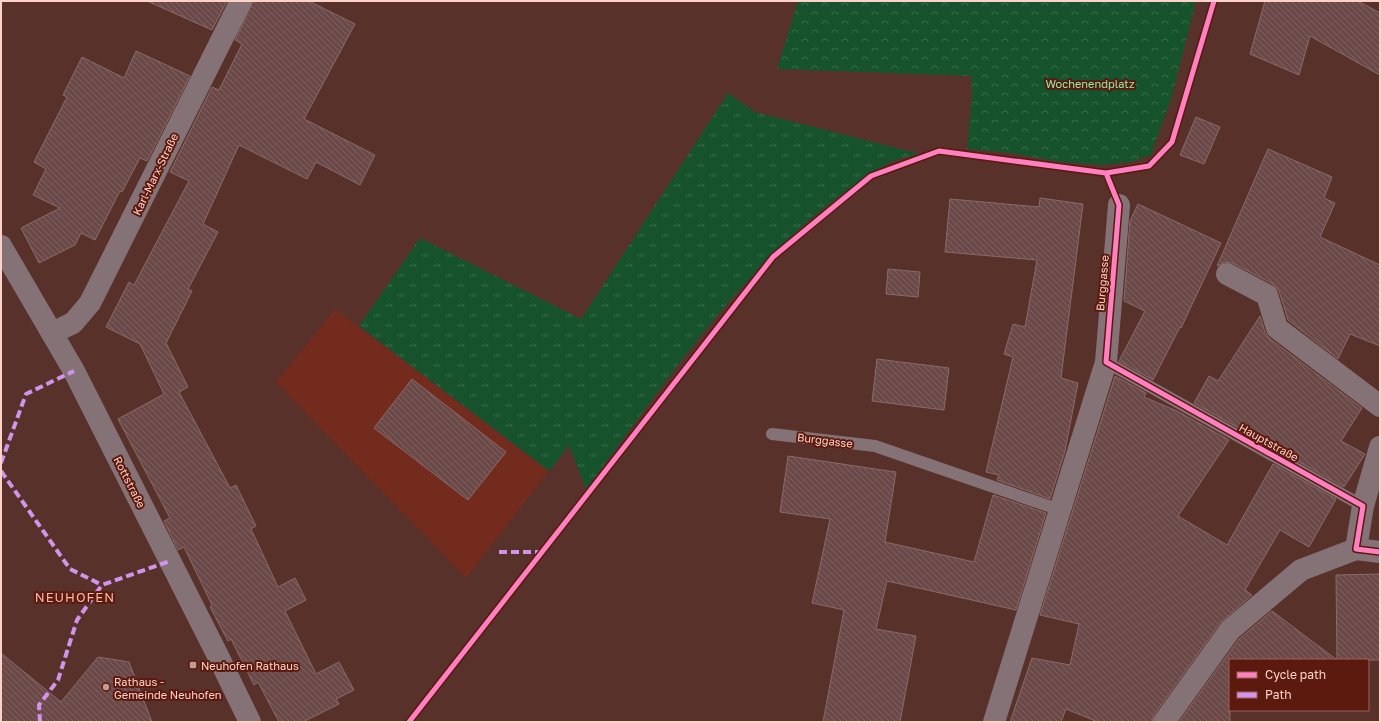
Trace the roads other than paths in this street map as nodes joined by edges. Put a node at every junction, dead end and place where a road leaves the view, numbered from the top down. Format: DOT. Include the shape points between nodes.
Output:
graph roads {
  1 [pos="241,1"];
  2 [pos="1119,205"];
  3 [pos="1,246"];
  4 [pos="1227,274"];
  5 [pos="52,333"];
  6 [pos="1106,362"];
  7 [pos="1380,406"];
  8 [pos="772,434"];
  9 [pos="1380,447"];
  10 [pos="1363,506"];
  11 [pos="1060,510"];
  12 [pos="1356,549"];
  13 [pos="1380,552"];
  14 [pos="250,722"];
  15 [pos="994,722"];
  16 [pos="1164,722"];
  1 -- 5 [label="street, Karl-Marx-Straße" via="90,303 73,323"];
  2 -- 6 [label="street, Burggasse"];
  3 -- 5 [label="street, Rottstraße"];
  4 -- 7 [label="street" via="1267,295 1277,328"];
  5 -- 14 [label="street, Rottstraße" via="74,371"];
  6 -- 10 [label="lane, Hauptstraße"];
  6 -- 11 [label="street, Burggasse"];
  8 -- 11 [label="lane, Burggasse" via="874,446"];
  9 -- 10 [label="street"];
  10 -- 12 [label="street"];
  11 -- 15 [label="street, Burggasse"];
  12 -- 13 [label="street"];
  12 -- 16 [label="street" via="1301,570 1230,630"];
}
